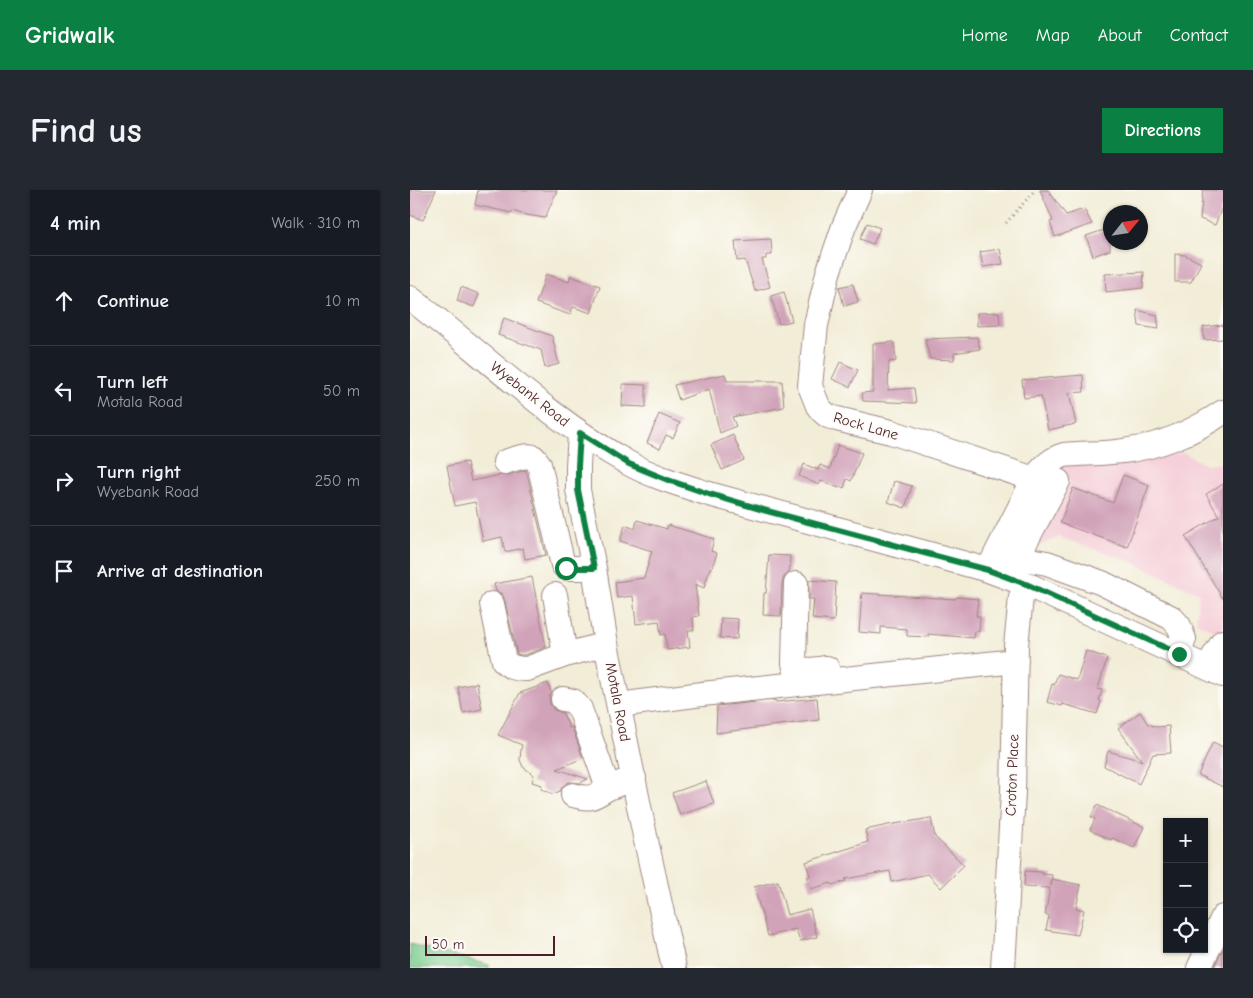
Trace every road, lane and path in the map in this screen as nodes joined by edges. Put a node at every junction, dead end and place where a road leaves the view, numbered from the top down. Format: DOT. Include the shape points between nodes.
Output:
graph roads {
  1 [pos="860,190"];
  2 [pos="1034,190"];
  3 [pos="1006,223"];
  4 [pos="410,298"];
  5 [pos="1223,412"];
  6 [pos="580,433"];
  7 [pos="505,462"];
  8 [pos="1034,479"];
  9 [pos="1058,481"];
  10 [pos="594,568"];
  11 [pos="1010,572"];
  12 [pos="796,584"];
  13 [pos="555,595"];
  14 [pos="492,604"];
  15 [pos="1223,642"];
  16 [pos="606,644"];
  17 [pos="1016,653"];
  18 [pos="1179,654"];
  19 [pos="565,655"];
  20 [pos="1215,671"];
  21 [pos="563,699"];
  22 [pos="619,706"];
  23 [pos="634,778"];
  24 [pos="608,788"];
  25 [pos="573,795"];
  26 [pos="1223,917"];
  27 [pos="674,968"];
  28 [pos="1002,968"];
  29 [pos="1199,968"];
  1 -- 8 [label="street, Rock Lane" via="828,273 816,325 810,386 818,406 828,416 891,432"];
  2 -- 3 [label="path"];
  4 -- 6 [label="street, Wyebank Road"];
  5 -- 8 [label="street" via="1179,435 1138,449 1057,457"];
  6 -- 10 [label="street, Motala Road" via="578,490"];
  6 -- 11 [label="street, Wyebank Road" via="629,464 701,492"];
  7 -- 10 [label="street" via="529,456 536,460 564,565 566,568"];
  8 -- 11 [label="street"];
  9 -- 11 [label="street"];
  10 -- 16 [label="street, Motala Road"];
  11 -- 17 [label="street, Croton Place" via="1021,597"];
  11 -- 18 [label="street, Wyebank Road"];
  11 -- 18 [label="street" via="1047,563 1102,583 1172,618 1184,639"];
  12 -- 17 [label="street" via="794,663 799,670"];
  13 -- 19 [label="street"];
  14 -- 19 [label="street" via="504,661 508,665 527,669"];
  15 -- 20 [label="street"];
  16 -- 19 [label="street"];
  16 -- 22 [label="street, Motala Road"];
  17 -- 22 [label="street"];
  17 -- 28 [label="street, Croton Place" via="1013,792"];
  18 -- 20 [label="street, Wyebank Road"];
  21 -- 24 [label="street" via="573,700 580,709"];
  22 -- 23 [label="street, Motala Road"];
  23 -- 24 [label="street"];
  23 -- 27 [label="street, Motala Road"];
  24 -- 25 [label="street" via="591,798"];
  26 -- 29 [label="street"];
}
